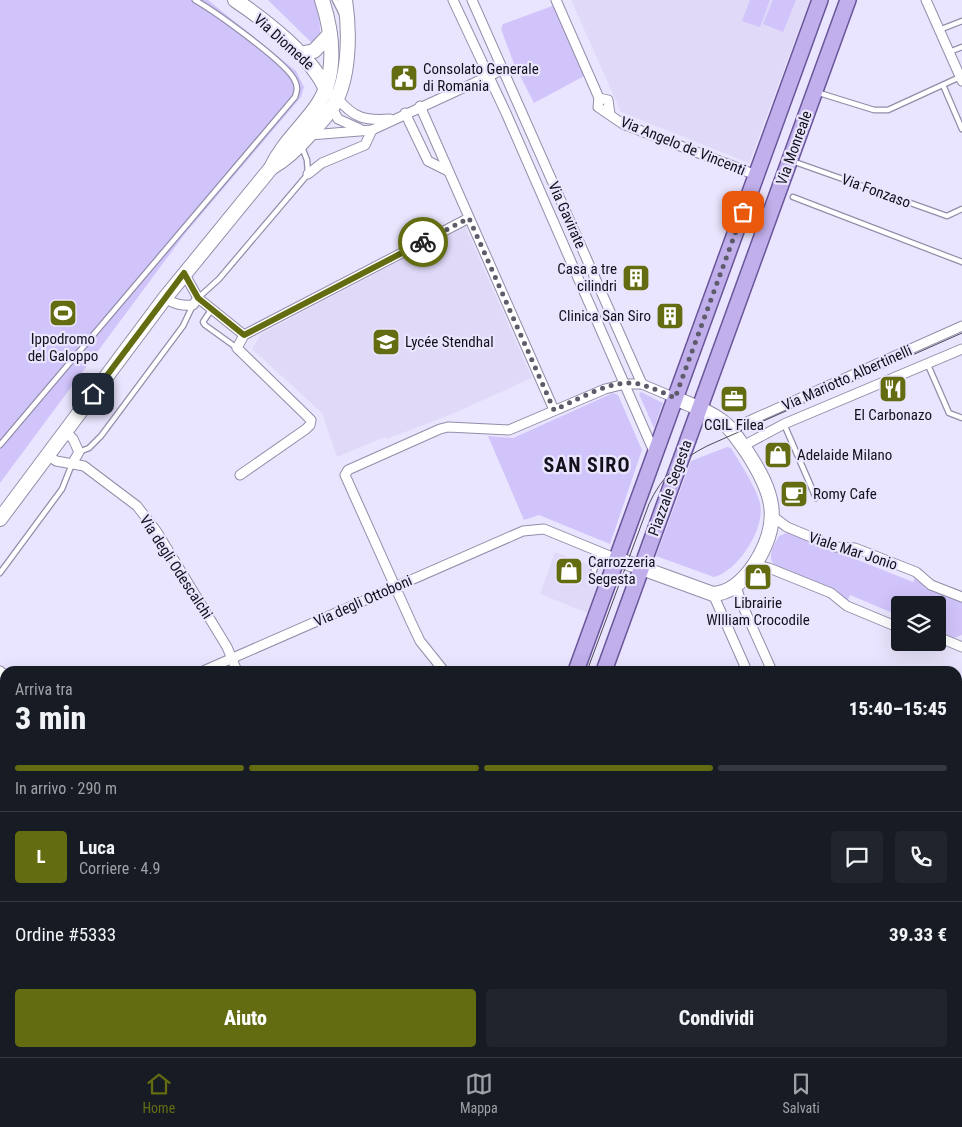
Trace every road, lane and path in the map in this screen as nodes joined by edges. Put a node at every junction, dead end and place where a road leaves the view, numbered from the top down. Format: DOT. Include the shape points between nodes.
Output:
graph roads {
  1 [pos="195,0"];
  2 [pos="235,0"];
  3 [pos="322,0"];
  4 [pos="335,0"];
  5 [pos="345,0"];
  6 [pos="453,0"];
  7 [pos="472,0"];
  8 [pos="556,0"];
  9 [pos="820,0"];
  10 [pos="926,0"];
  11 [pos="843,3"];
  12 [pos="962,21"];
  13 [pos="348,26"];
  14 [pos="939,30"];
  15 [pos="330,34"];
  16 [pos="492,46"];
  17 [pos="962,46"];
  18 [pos="949,52"];
  19 [pos="300,54"];
  20 [pos="478,55"];
  21 [pos="502,70"];
  22 [pos="488,76"];
  23 [pos="961,79"];
  24 [pos="943,85"];
  25 [pos="326,89"];
  26 [pos="815,91"];
  27 [pos="334,103"];
  28 [pos="518,105"];
  29 [pos="420,106"];
  30 [pos="504,110"];
  31 [pos="405,113"];
  32 [pos="390,119"];
  33 [pos="962,128"];
  34 [pos="367,130"];
  35 [pos="306,140"];
  36 [pos="790,160"];
  37 [pos="271,168"];
  38 [pos="448,171"];
  39 [pos="308,174"];
  40 [pos="756,175"];
  41 [pos="793,197"];
  42 [pos="962,209"];
  43 [pos="469,218"];
  44 [pos="962,262"];
  45 [pos="184,273"];
  46 [pos="165,298"];
  47 [pos="196,302"];
  48 [pos="211,310"];
  49 [pos="962,326"];
  50 [pos="244,335"];
  51 [pos="237,348"];
  52 [pos="962,350"];
  53 [pos="928,365"];
  54 [pos="683,377"];
  55 [pos="624,384"];
  56 [pos="642,384"];
  57 [pos="708,385"];
  58 [pos="675,398"];
  59 [pos="699,409"];
  60 [pos="554,410"];
  61 [pos="962,418"];
  62 [pos="784,424"];
  63 [pos="730,429"];
  64 [pos="65,431"];
  65 [pos="0,445"];
  66 [pos="743,446"];
  67 [pos="79,452"];
  68 [pos="48,454"];
  69 [pos="655,454"];
  70 [pos="72,464"];
  71 [pos="240,475"];
  72 [pos="816,498"];
  73 [pos="772,516"];
  74 [pos="0,519"];
  75 [pos="600,552"];
  76 [pos="617,559"];
  77 [pos="641,568"];
  78 [pos="752,569"];
  79 [pos="0,573"];
  80 [pos="593,573"];
  81 [pos="396,586"];
  82 [pos="736,586"];
  83 [pos="713,594"];
  84 [pos="962,598"];
  85 [pos="891,624"];
  86 [pos="946,640"];
  87 [pos="962,647"];
  88 [pos="232,658"];
  89 [pos="214,666"];
  90 [pos="235,666"];
  91 [pos="440,666"];
  92 [pos="578,666"];
  93 [pos="606,666"];
  94 [pos="746,666"];
  95 [pos="770,666"];
  1 -- 65 [label="lane" via="226,19 282,66 295,80 295,97"];
  2 -- 19 [label="street, Via Diomede"];
  3 -- 15 [label="street"];
  4 -- 13 [label="lane"];
  5 -- 13 [label="street"];
  6 -- 20 [label="street, Via Gavirate"];
  7 -- 16 [label="street, Via Gavirate"];
  8 -- 40 [label="street, Via Angelo de Vincenti" via="599,98 608,100 610,114 623,124"];
  9 -- 40 [label="main road, Via Monreale"];
  10 -- 14 [label="street"];
  11 -- 26 [label="main road, Via Monreale"];
  12 -- 14 [label="lane"];
  13 -- 27 [label="street" via="344,74"];
  14 -- 18 [label="street"];
  15 -- 19 [label="street" via="314,51"];
  15 -- 25 [label="street" via="331,65"];
  16 -- 20 [label="street"];
  16 -- 21 [label="street, Via Gavirate"];
  17 -- 18 [label="lane"];
  18 -- 23 [label="street"];
  19 -- 25 [label="street, Via Diomede"];
  20 -- 22 [label="street, Via Gavirate"];
  21 -- 22 [label="street"];
  21 -- 28 [label="street, Via Gavirate"];
  22 -- 29 [label="street"];
  22 -- 30 [label="street, Via Gavirate"];
  23 -- 24 [label="lane"];
  24 -- 26 [label="lane" via="888,110 874,110"];
  24 -- 33 [label="lane"];
  25 -- 27 [label="street, Via Diomede"];
  25 -- 37 [label="street" via="316,107 278,153"];
  26 -- 36 [label="main road, Via Monreale"];
  27 -- 32 [label="street" via="367,120"];
  27 -- 34 [label="street" via="338,118"];
  27 -- 35 [label="street"];
  28 -- 30 [label="street" via="513,104"];
  28 -- 56 [label="street, Via Gavirate"];
  29 -- 31 [label="street"];
  29 -- 38 [label="street"];
  30 -- 55 [label="street, Via Gavirate"];
  31 -- 32 [label="street"];
  31 -- 38 [label="street" via="428,162"];
  32 -- 34 [label="street"];
  34 -- 35 [label="street"];
  34 -- 39 [label="street" via="365,145 322,163"];
  35 -- 37 [label="street"];
  35 -- 39 [label="lane"];
  36 -- 42 [label="lane, Via Fonzaso" via="947,216"];
  36 -- 57 [label="main road, Via Monreale"];
  37 -- 45 [label="street"];
  38 -- 43 [label="street"];
  39 -- 47 [label="lane"];
  40 -- 54 [label="main road, Via Monreale"];
  41 -- 44 [label="lane"];
  43 -- 50 [label="street"];
  43 -- 60 [label="street"];
  45 -- 46 [label="street"];
  45 -- 47 [label="street"];
  46 -- 47 [label="street" via="176,304"];
  46 -- 64 [label="street"];
  47 -- 48 [label="street"];
  47 -- 67 [label="lane" via="183,326 101,436 89,448"];
  48 -- 50 [label="street"];
  48 -- 51 [label="lane" via="203,322 205,325"];
  49 -- 63 [label="street, Via Mariotto Albertinelli"];
  50 -- 51 [label="street"];
  51 -- 71 [label="street" via="311,420 306,429"];
  52 -- 53 [label="street, Via Mariotto Albertinelli"];
  53 -- 61 [label="lane" via="949,413"];
  53 -- 62 [label="street, Via Mariotto Albertinelli" via="892,377"];
  54 -- 57 [label="main road"];
  54 -- 58 [label="main road, Via Monreale"];
  55 -- 56 [label="street"];
  55 -- 60 [label="street"];
  55 -- 69 [label="street, Piazzale Segesta"];
  56 -- 58 [label="street"];
  57 -- 59 [label="main road, Via Monreale"];
  58 -- 59 [label="street"];
  58 -- 69 [label="main road, Piazzale Segesta"];
  59 -- 63 [label="street" via="721,420"];
  59 -- 77 [label="main road, Piazzale Segesta"];
  60 -- 81 [label="street" via="509,430 440,429 354,467 345,475"];
  62 -- 66 [label="street, Via Mariotto Albertinelli"];
  62 -- 72 [label="lane"];
  63 -- 66 [label="street"];
  64 -- 67 [label="street"];
  64 -- 68 [label="street"];
  66 -- 73 [label="street" via="762,475"];
  67 -- 70 [label="street"];
  68 -- 70 [label="street, Via degli Odescalchi"];
  68 -- 74 [label="street"];
  69 -- 76 [label="main road, Piazzale Segesta"];
  70 -- 79 [label="lane" via="62,489"];
  70 -- 88 [label="street, Via degli Odescalchi" via="90,470 132,502 148,519"];
  73 -- 78 [label="street" via="766,543"];
  73 -- 84 [label="street, Viale Mar Jonio" via="787,527 835,547 855,548 916,572 931,585"];
  75 -- 76 [label="street"];
  75 -- 80 [label="lane"];
  75 -- 81 [label="street, Via degli Ottoboni" via="544,529 523,531"];
  76 -- 77 [label="street"];
  76 -- 92 [label="main road, Piazzale Segesta" via="599,597"];
  77 -- 83 [label="street"];
  77 -- 93 [label="main road, Piazzale Segesta"];
  78 -- 82 [label="street"];
  78 -- 85 [label="street" via="769,568 831,593 847,606"];
  81 -- 88 [label="street, Via degli Ottoboni"];
  81 -- 91 [label="street" via="420,641"];
  82 -- 83 [label="street" via="722,594"];
  82 -- 95 [label="street"];
  83 -- 94 [label="street"];
  86 -- 87 [label="street"];
  88 -- 89 [label="street, Via degli Ottoboni"];
  88 -- 90 [label="street, Via degli Odescalchi"];
}
